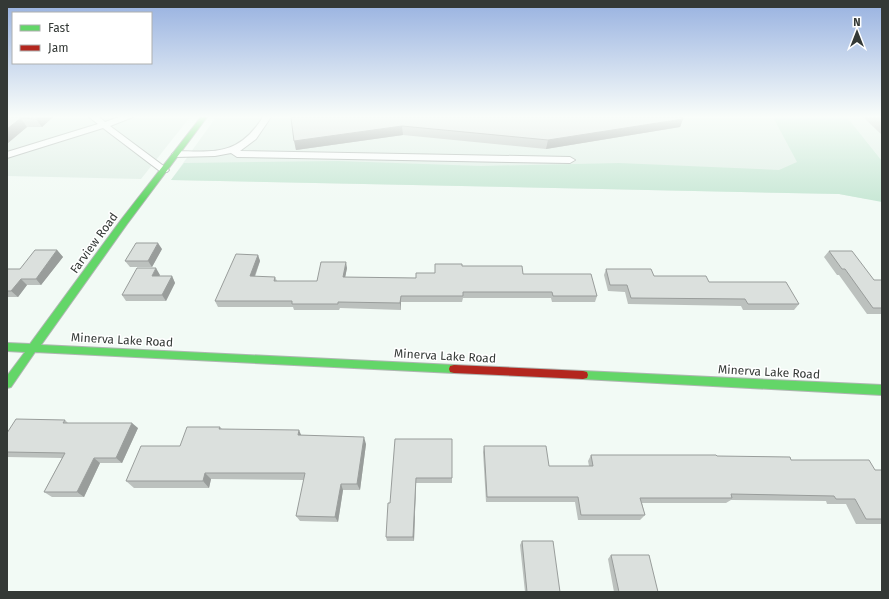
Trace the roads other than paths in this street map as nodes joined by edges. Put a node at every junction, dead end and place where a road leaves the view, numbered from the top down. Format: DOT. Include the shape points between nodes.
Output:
graph roads {
  1 [pos="42,145"];
  2 [pos="130,145"];
  3 [pos="183,145"];
  4 [pos="241,145"];
  5 [pos="233,149"];
  6 [pos="176,154"];
  7 [pos="7,155"];
  8 [pos="570,160"];
  9 [pos="164,170"];
  10 [pos="7,347"];
  11 [pos="34,348"];
  12 [pos="7,384"];
  13 [pos="882,390"];
  1 -- 7 [label="lane"];
  2 -- 9 [label="lane"];
  3 -- 6 [label="street, Farview Road"];
  4 -- 5 [label="lane"];
  5 -- 6 [label="lane" via="212,153"];
  5 -- 8 [label="lane" via="237,154"];
  6 -- 9 [label="street, Farview Road"];
  9 -- 11 [label="street, Farview Road"];
  10 -- 11 [label="street, Minerva Lake Road"];
  11 -- 12 [label="street, Farview Road"];
  11 -- 13 [label="street, Minerva Lake Road"];
}
